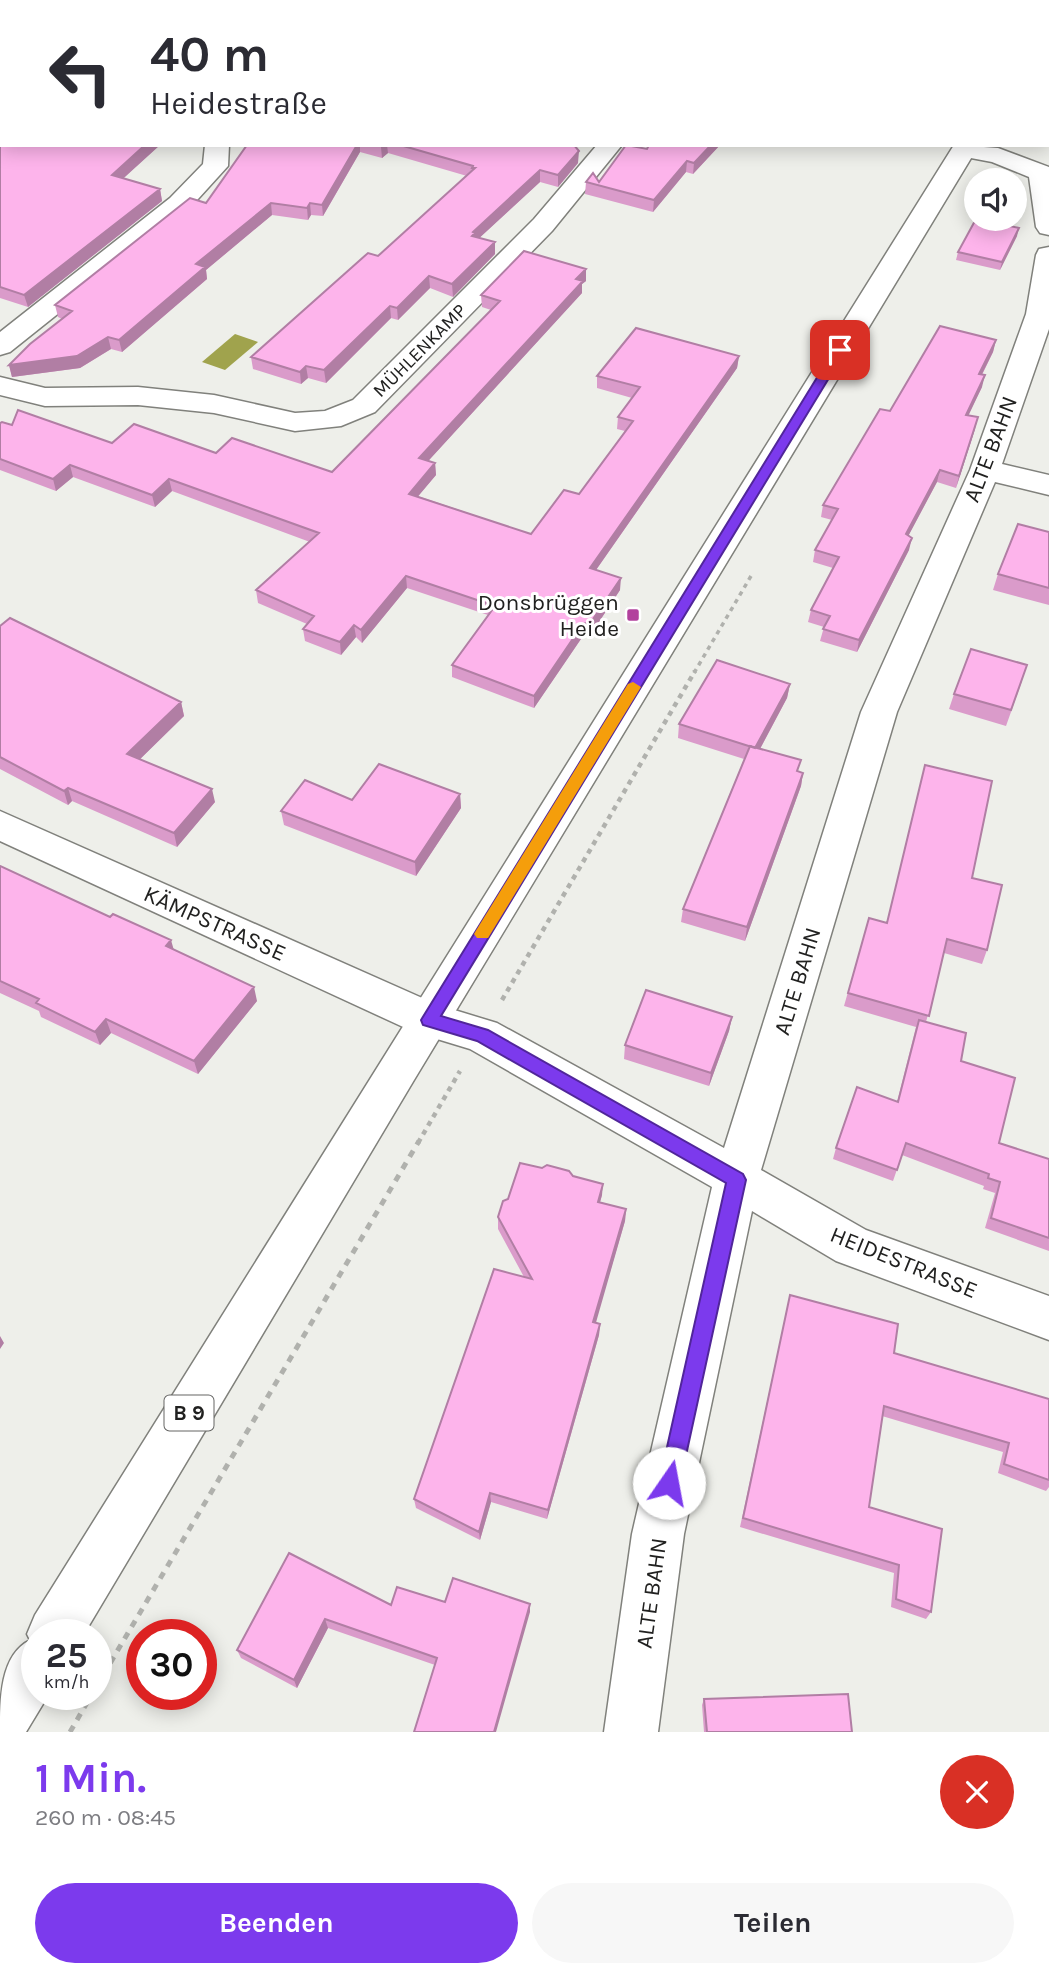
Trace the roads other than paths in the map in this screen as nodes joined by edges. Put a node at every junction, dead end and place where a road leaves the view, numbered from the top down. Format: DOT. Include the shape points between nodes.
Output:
graph roads {
  1 [pos="217,147"];
  2 [pos="608,147"];
  3 [pos="966,148"];
  4 [pos="1049,227"];
  5 [pos="1049,256"];
  6 [pos="0,346"];
  7 [pos="0,386"];
  8 [pos="985,470"];
  9 [pos="1049,485"];
  10 [pos="0,825"];
  11 [pos="429,1020"];
  12 [pos="736,1180"];
  13 [pos="1049,1318"];
  14 [pos="63,1619"];
  15 [pos="21,1690"];
  16 [pos="0,1724"];
  17 [pos="631,1732"];
  1 -- 6 [label="street" via="215,166 179,204"];
  2 -- 7 [label="street, MÜHLENKAMP" via="543,225 364,406 330,420 295,422 214,404 138,396 45,397"];
  3 -- 4 [label="street" via="1041,173"];
  3 -- 11 [label="street, B 9"];
  5 -- 8 [label="street, ALTE BAHN" via="1040,314"];
  8 -- 9 [label="street"];
  8 -- 12 [label="street, ALTE BAHN" via="879,712"];
  10 -- 11 [label="street, KÄMPSTRASSE"];
  11 -- 12 [label="street, HEIDESTRASSE" via="481,1035"];
  11 -- 14 [label="street, B 9"];
  12 -- 13 [label="street, HEIDESTRASSE" via="852,1246"];
  12 -- 17 [label="street, ALTE BAHN" via="659,1534"];
  15 -- 16 [label="street"];
}
